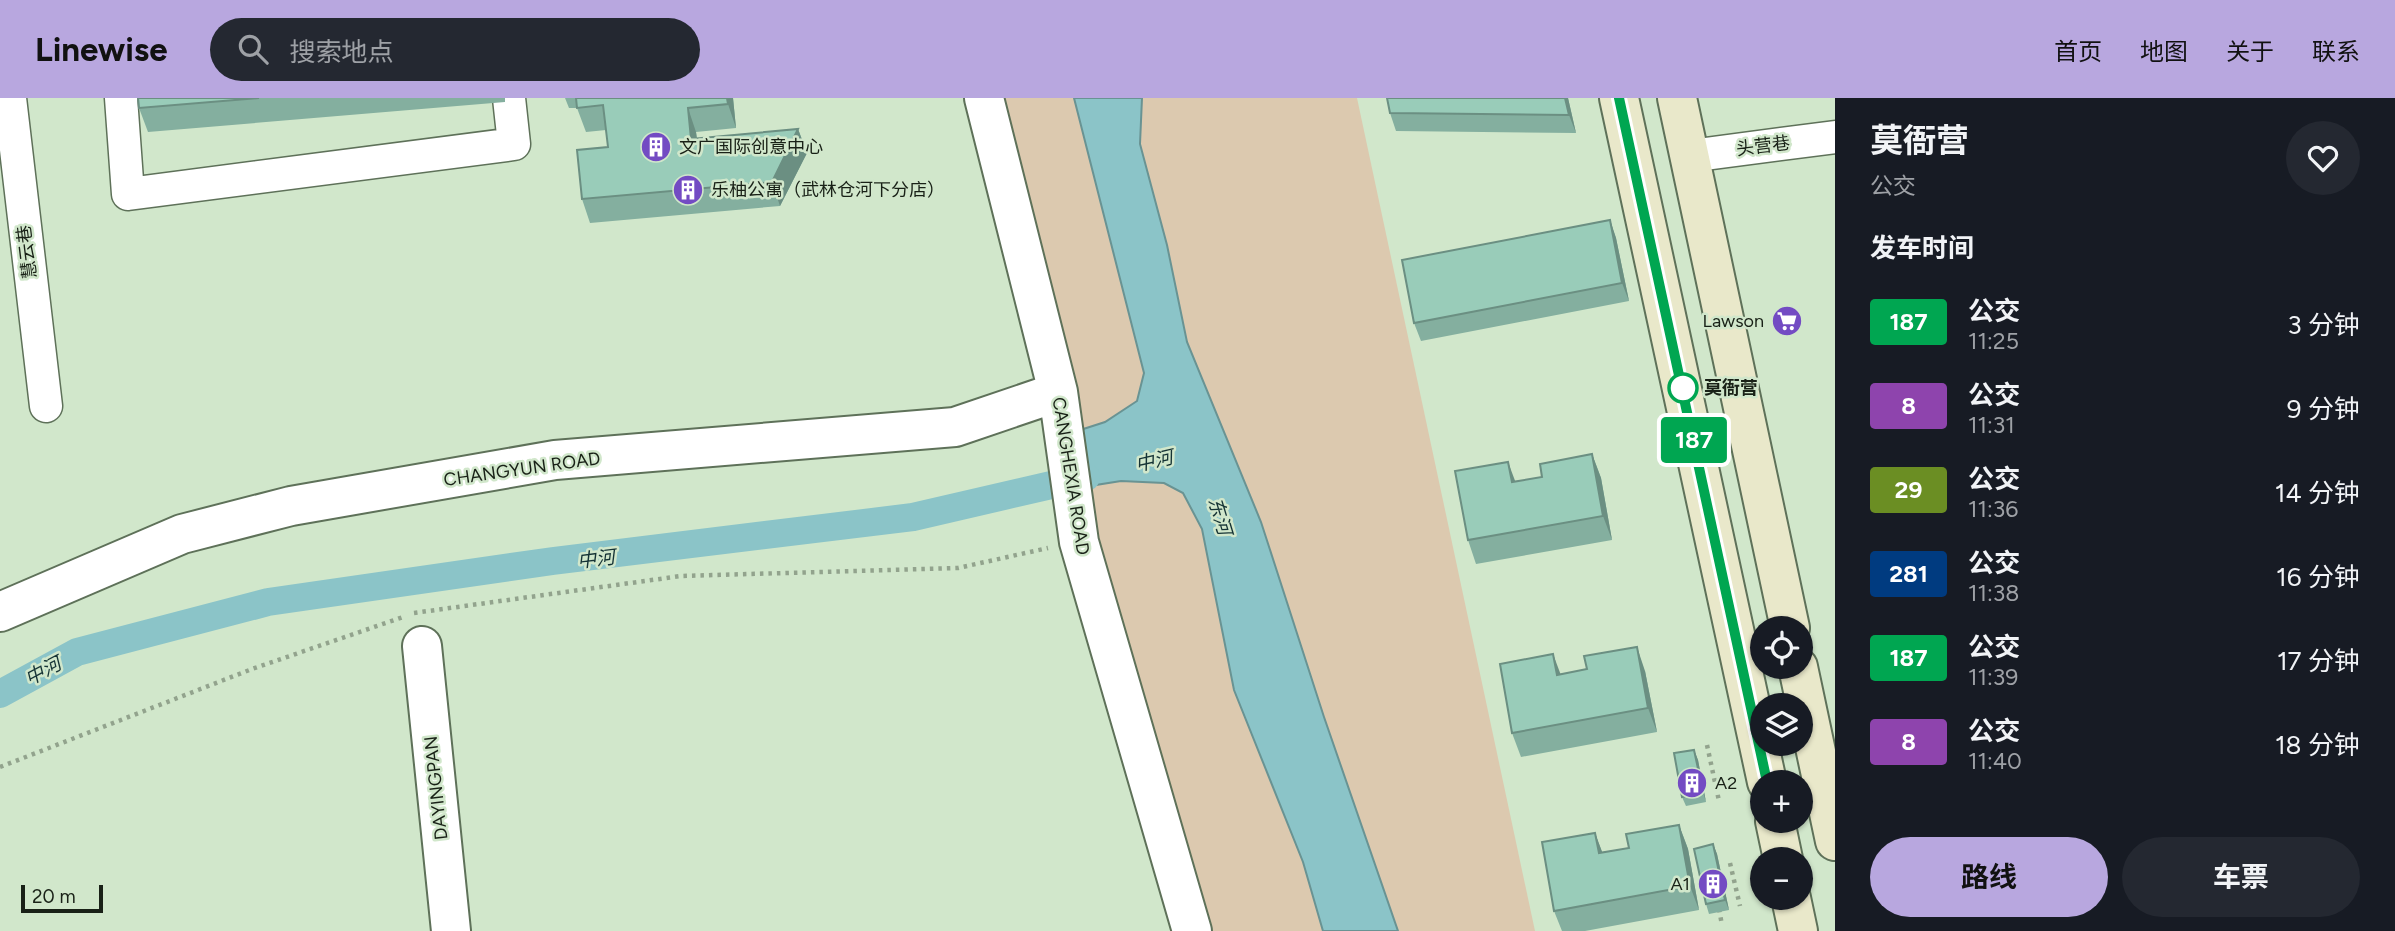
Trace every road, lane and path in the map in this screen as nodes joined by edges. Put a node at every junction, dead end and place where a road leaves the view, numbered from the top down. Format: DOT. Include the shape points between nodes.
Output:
graph roads {
  1 [pos="10,98"];
  2 [pos="121,98"];
  3 [pos="509,98"];
  4 [pos="984,98"];
  5 [pos="1619,98"];
  6 [pos="1677,98"];
  7 [pos="1835,137"];
  8 [pos="1690,156"];
  9 [pos="12,233"];
  10 [pos="46,406"];
  11 [pos="1061,409"];
  12 [pos="1079,542"];
  13 [pos="0,612"];
  14 [pos="1787,616"];
  15 [pos="422,646"];
  16 [pos="1801,679"];
  17 [pos="1707,745"];
  18 [pos="0,767"];
  19 [pos="1764,770"];
  20 [pos="1718,800"];
  21 [pos="1835,841"];
  22 [pos="1730,863"];
  23 [pos="1717,901"];
  24 [pos="1740,906"];
  25 [pos="1794,910"];
  26 [pos="1723,925"];
  27 [pos="451,931"];
  28 [pos="1192,931"];
  29 [pos="1798,931"];
  1 -- 9 [label="street, 慧云巷"];
  2 -- 3 [label="street" via="128,194 514,144"];
  4 -- 11 [label="street, CANGHEXIA ROAD"];
  5 -- 19 [label="main road"];
  6 -- 8 [label="main road"];
  7 -- 8 [label="street, 头营巷"];
  8 -- 14 [label="main road"];
  9 -- 10 [label="street, 慧云巷"];
  11 -- 12 [label="street, CANGHEXIA ROAD"];
  11 -- 13 [label="street, CHANGYUN ROAD" via="955,427 555,460 291,506 182,534"];
  12 -- 18 [label="path" via="958,568 681,576 419,611 252,669"];
  12 -- 28 [label="street, CANGHEXIA ROAD"];
  15 -- 27 [label="street, DAYINGPAN"];
  16 -- 21 [label="main road"];
  17 -- 20 [label="path"];
  22 -- 24 [label="path"];
  23 -- 26 [label="path"];
  25 -- 29 [label="main road"];
}
